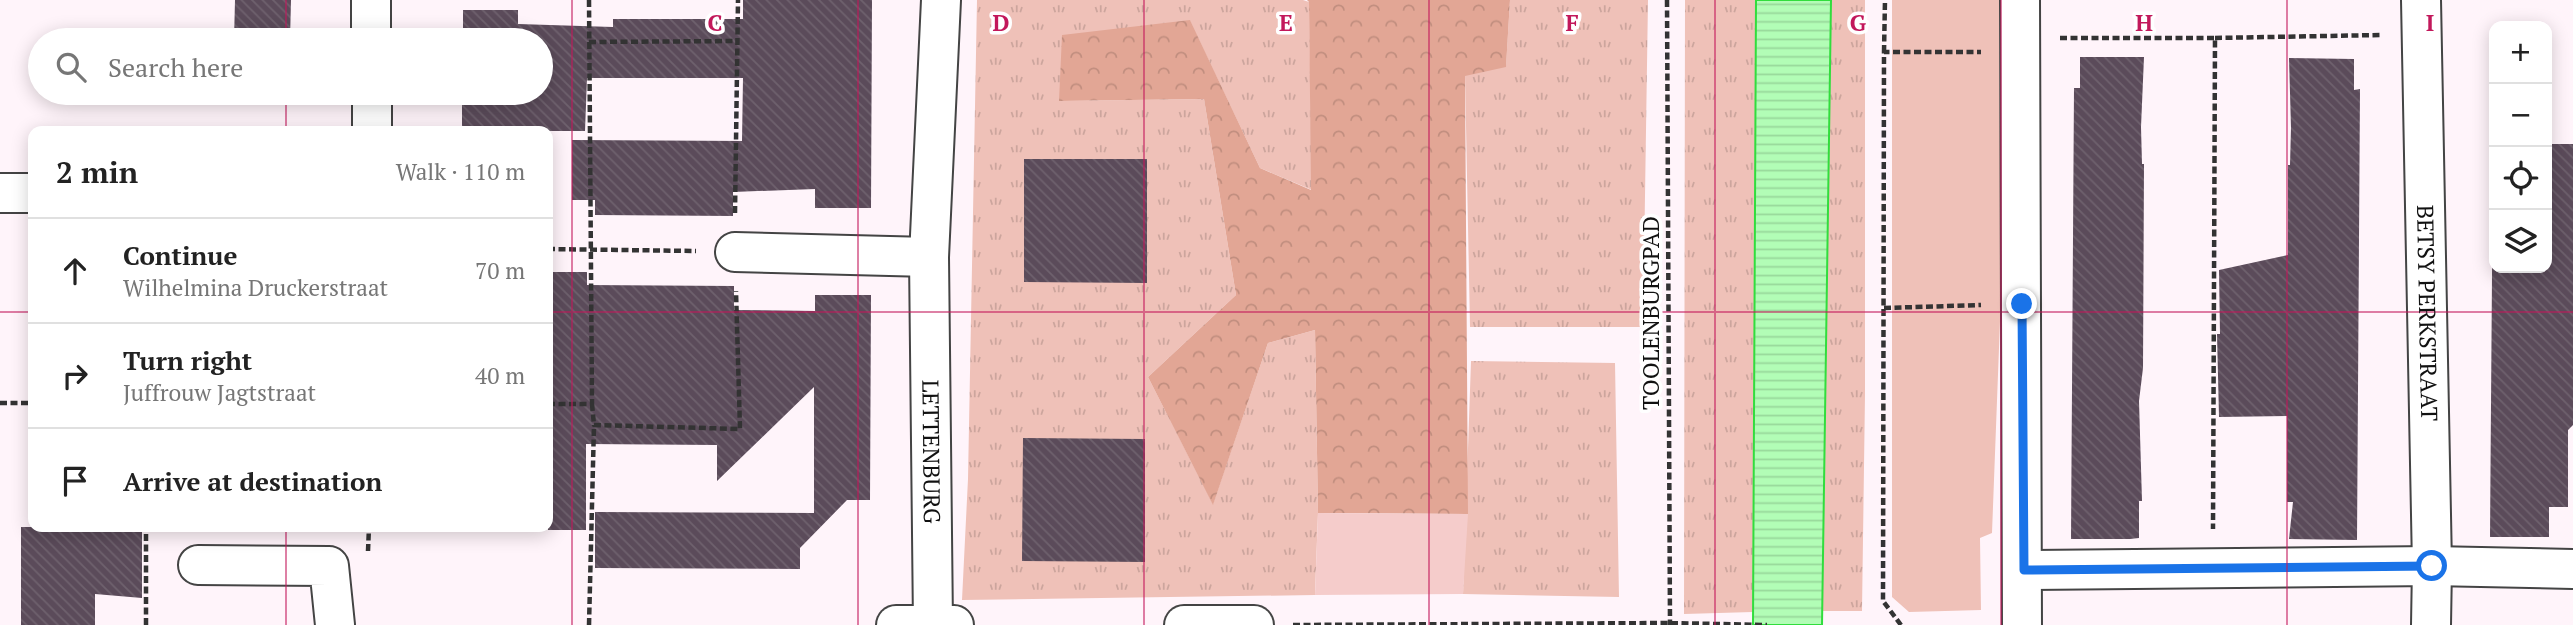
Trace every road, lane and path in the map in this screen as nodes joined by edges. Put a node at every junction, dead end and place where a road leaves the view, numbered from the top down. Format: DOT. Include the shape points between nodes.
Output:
graph roads {
  1 [pos="371,0"];
  2 [pos="589,0"];
  3 [pos="941,0"];
  4 [pos="1667,0"];
  5 [pos="1885,0"];
  6 [pos="2020,0"];
  7 [pos="2421,17"];
  8 [pos="371,28"];
  9 [pos="2214,38"];
  10 [pos="738,41"];
  11 [pos="589,42"];
  12 [pos="2020,45"];
  13 [pos="1884,52"];
  14 [pos="372,105"];
  15 [pos="372,126"];
  16 [pos="0,193"];
  17 [pos="28,193"];
  18 [pos="553,249"];
  19 [pos="589,249"];
  20 [pos="735,252"];
  21 [pos="929,257"];
  22 [pos="2022,304"];
  23 [pos="1884,308"];
  24 [pos="0,403"];
  25 [pos="28,403"];
  26 [pos="553,404"];
  27 [pos="594,425"];
  28 [pos="146,532"];
  29 [pos="198,565"];
  30 [pos="2432,566"];
  31 [pos="2213,569"];
  32 [pos="2573,569"];
  33 [pos="2024,570"];
  34 [pos="1670,624"];
  35 [pos="1725,624"];
  36 [pos="146,625"];
  37 [pos="335,625"];
  38 [pos="589,625"];
  39 [pos="897,625"];
  40 [pos="933,625"];
  41 [pos="954,625"];
  42 [pos="1184,625"];
  43 [pos="1254,625"];
  44 [pos="1767,625"];
  45 [pos="1901,625"];
  46 [pos="2022,625"];
  47 [pos="2431,625"];
  1 -- 8 [label="street"];
  2 -- 11 [label="path"];
  3 -- 21 [label="street, LETTENBURG"];
  4 -- 34 [label="path, TOOLENBURGPAD"];
  5 -- 13 [label="path"];
  6 -- 12 [label="street"];
  7 -- 9 [label="path"];
  7 -- 30 [label="street, BETSY PERKSTRAAT"];
  9 -- 12 [label="path"];
  9 -- 31 [label="path"];
  10 -- 11 [label="path"];
  11 -- 19 [label="path"];
  12 -- 13 [label="path"];
  12 -- 22 [label="street"];
  13 -- 23 [label="path"];
  14 -- 15 [label="street"];
  16 -- 17 [label="street"];
  18 -- 19 [label="path"];
  19 -- 20 [label="path"];
  19 -- 26 [label="path" via="592,404"];
  20 -- 21 [label="street"];
  21 -- 40 [label="street, LETTENBURG"];
  22 -- 23 [label="path"];
  22 -- 33 [label="street"];
  23 -- 45 [label="path" via="1883,601"];
  24 -- 25 [label="path"];
  27 -- 38 [label="path"];
  28 -- 36 [label="path"];
  29 -- 37 [label="street" via="330,566"];
  30 -- 31 [label="street"];
  30 -- 32 [label="street"];
  30 -- 47 [label="street, BETSY PERKSTRAAT"];
  31 -- 33 [label="street"];
  33 -- 46 [label="street"];
  34 -- 35 [label="path"];
  34 -- 43 [label="path"];
  35 -- 44 [label="path"];
  39 -- 40 [label="street"];
  40 -- 41 [label="street"];
  42 -- 43 [label="street"];
}
